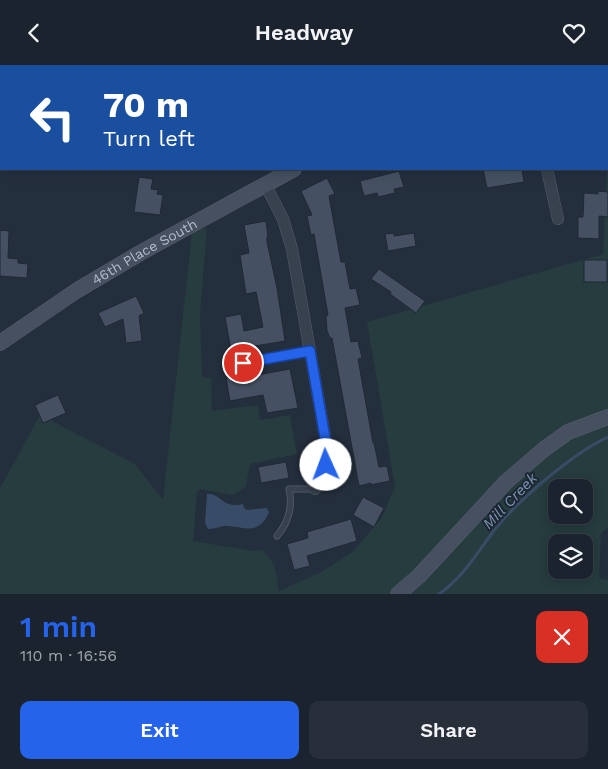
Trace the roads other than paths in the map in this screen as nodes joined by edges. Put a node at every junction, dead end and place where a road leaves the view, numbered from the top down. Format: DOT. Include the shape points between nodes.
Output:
graph roads {
  1 [pos="292,170"];
  2 [pos="548,170"];
  3 [pos="265,184"];
  4 [pos="558,219"];
  5 [pos="0,343"];
  6 [pos="310,351"];
  7 [pos="227,365"];
  8 [pos="608,417"];
  9 [pos="315,489"];
  10 [pos="277,536"];
  11 [pos="398,594"];
  1 -- 3 [label="street, 46th Place South"];
  2 -- 4 [label="street"];
  3 -- 5 [label="street, 46th Place South" via="76,291"];
  3 -- 6 [label="street" via="288,234"];
  6 -- 7 [label="lane"];
  6 -- 9 [label="street" via="327,449 324,473"];
  8 -- 11 [label="street" via="568,432 543,450 506,482 420,576"];
  9 -- 10 [label="lane" via="289,489 289,517"];
}
